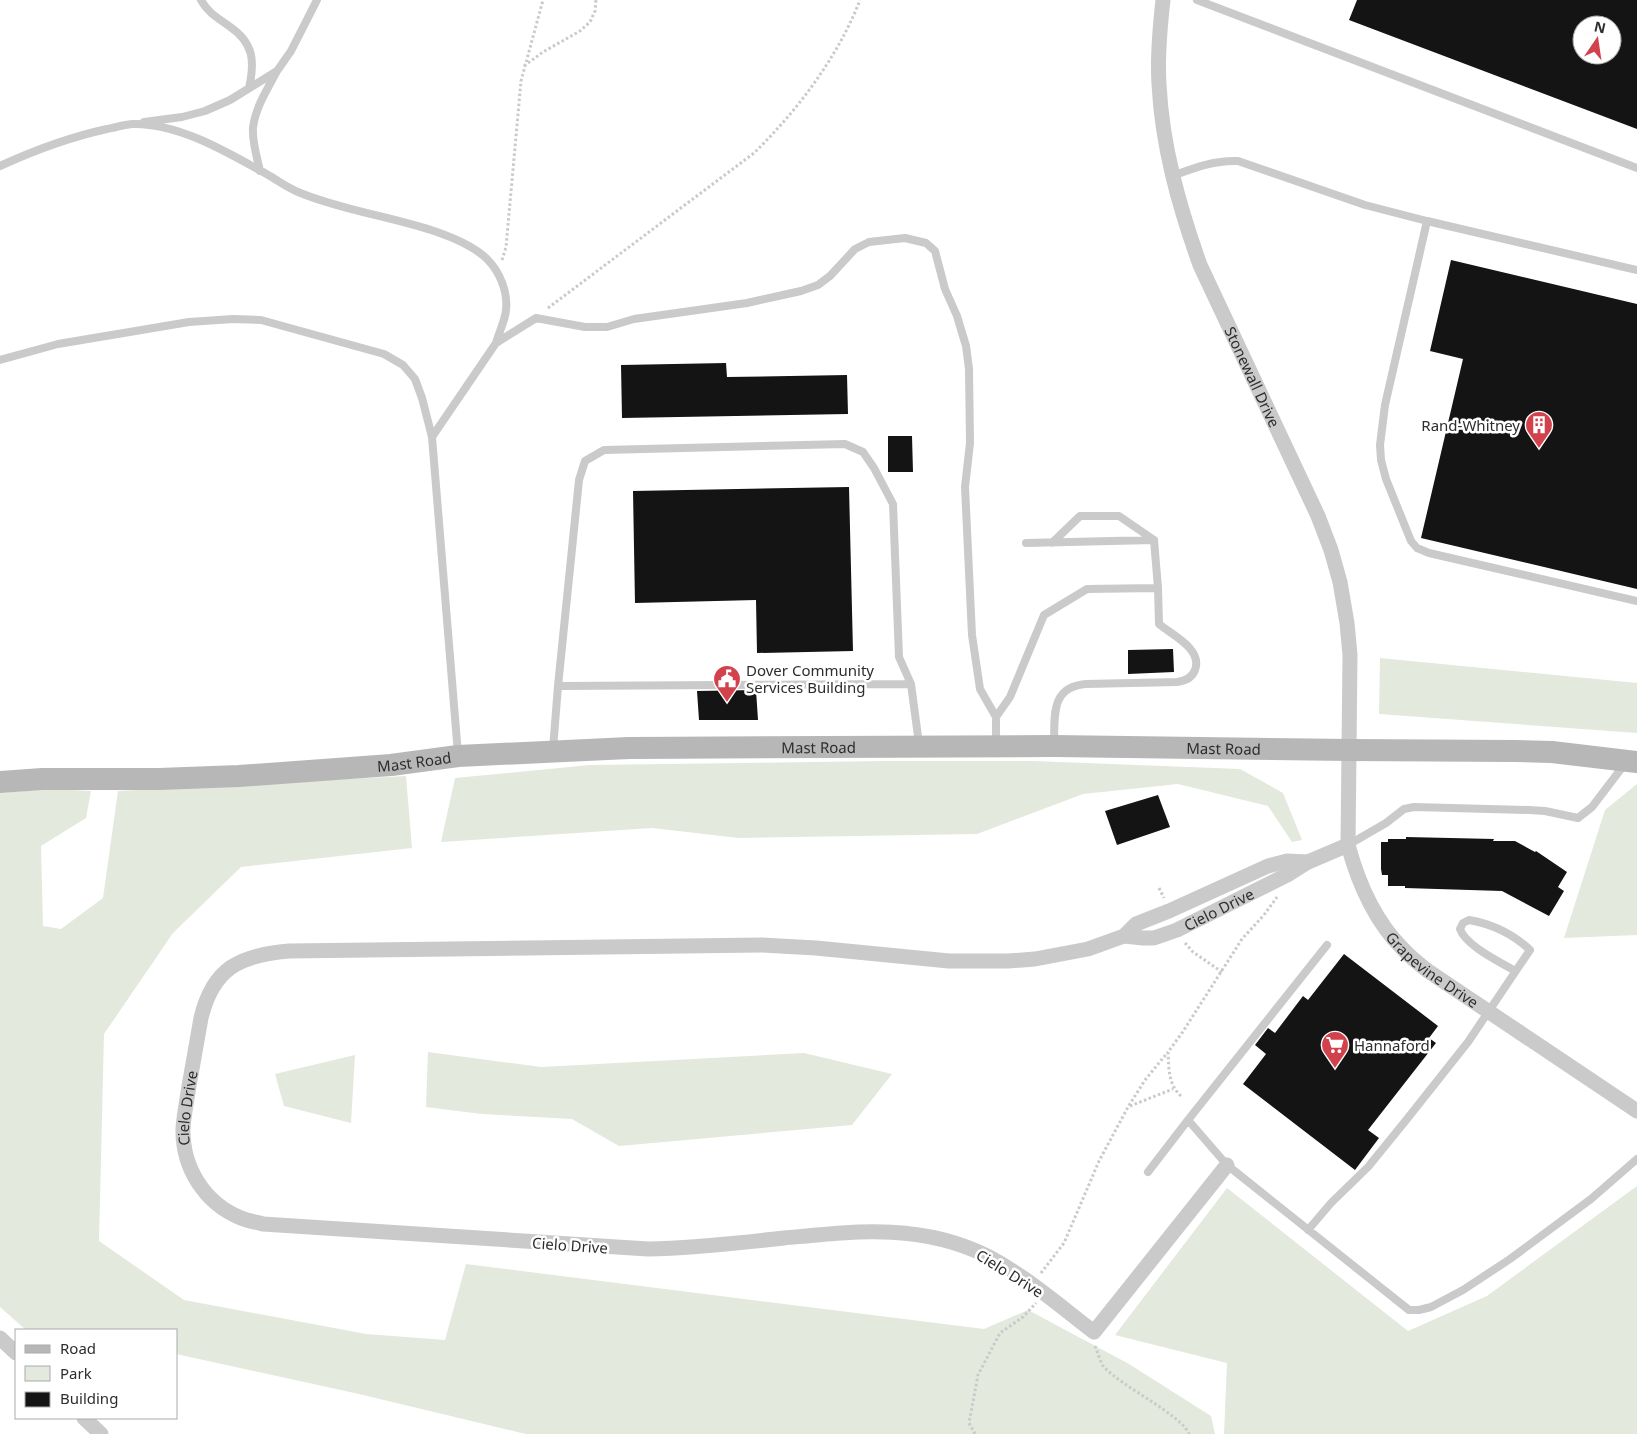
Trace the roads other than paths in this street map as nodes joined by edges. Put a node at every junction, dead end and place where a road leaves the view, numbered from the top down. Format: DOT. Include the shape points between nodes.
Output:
graph roads {
  1 [pos="201,0"];
  2 [pos="317,0"];
  3 [pos="1162,0"];
  4 [pos="1197,0"];
  5 [pos="277,70"];
  6 [pos="249,88"];
  7 [pos="132,124"];
  8 [pos="0,166"];
  9 [pos="1637,168"];
  10 [pos="260,171"];
  11 [pos="1172,176"];
  12 [pos="1426,221"];
  13 [pos="1637,270"];
  14 [pos="496,343"];
  15 [pos="0,360"];
  16 [pos="432,437"];
  17 [pos="1154,540"];
  18 [pos="1026,543"];
  19 [pos="1052,543"];
  20 [pos="1158,588"];
  21 [pos="1637,601"];
  22 [pos="911,684"];
  23 [pos="558,686"];
  24 [pos="996,716"];
  25 [pos="996,746"];
  26 [pos="1054,746"];
  27 [pos="920,747"];
  28 [pos="1350,750"];
  29 [pos="553,751"];
  30 [pos="458,756"];
  31 [pos="1632,762"];
  32 [pos="0,782"];
  33 [pos="1348,845"];
  34 [pos="1308,862"];
  35 [pos="1124,936"];
  36 [pos="1327,945"];
  37 [pos="1515,971"];
  38 [pos="1489,1012"];
  39 [pos="1637,1111"];
  40 [pos="1188,1120"];
  41 [pos="1637,1159"];
  42 [pos="1227,1165"];
  43 [pos="1148,1172"];
  44 [pos="1308,1230"];
  45 [pos="0,1338"];
  46 [pos="15,1352"];
  47 [pos="85,1419"];
  48 [pos="101,1434"];
  1 -- 6 [label="lane" via="205,8 231,27 249,48 253,61"];
  2 -- 5 [label="lane" via="291,51"];
  3 -- 11 [label="street, Stonewall Drive" via="1158,83"];
  4 -- 9 [label="lane"];
  5 -- 6 [label="lane"];
  5 -- 10 [label="lane" via="253,128"];
  6 -- 7 [label="lane" via="205,111"];
  7 -- 8 [label="lane" via="82,135"];
  7 -- 10 [label="lane" via="191,136"];
  10 -- 14 [label="lane" via="322,201 414,224 475,249 499,276 506,293 506,311"];
  11 -- 12 [label="lane" via="1208,163 1238,161 1366,205"];
  11 -- 28 [label="street, Stonewall Drive" via="1200,265 1331,550 1347,622"];
  12 -- 13 [label="lane"];
  12 -- 21 [label="lane" via="1385,404 1380,446 1386,479 1411,541 1429,553"];
  14 -- 16 [label="lane"];
  14 -- 24 [label="lane" via="536,318 607,327 634,319 747,303 801,291 818,285 855,248 869,242 905,238 926,243 936,251 945,289 966,346 970,443 965,487 972,635 980,689"];
  15 -- 16 [label="lane" via="58,344 189,322 261,320 384,354 402,365 415,379"];
  16 -- 30 [label="lane"];
  17 -- 19 [label="lane"];
  17 -- 19 [label="lane" via="1118,516 1080,516"];
  17 -- 20 [label="lane"];
  18 -- 19 [label="lane"];
  20 -- 24 [label="lane" via="1088,589 1044,616 1010,697"];
  20 -- 26 [label="lane" via="1158,624 1193,651 1197,661 1194,674 1176,682 1071,687 1060,696 1055,707"];
  22 -- 23 [label="lane"];
  22 -- 23 [label="lane" via="898,657 893,504 863,452 845,444 604,450 585,461 579,480"];
  22 -- 27 [label="lane"];
  23 -- 29 [label="lane"];
  24 -- 25 [label="lane"];
  25 -- 26 [label="street, Mast Road"];
  25 -- 27 [label="street, Mast Road"];
  26 -- 28 [label="street, Mast Road"];
  27 -- 29 [label="street, Mast Road"];
  28 -- 31 [label="street, Mast Road" via="1552,752"];
  28 -- 33 [label="street, Grapevine Drive"];
  29 -- 30 [label="street, Mast Road"];
  30 -- 32 [label="street, Mast Road" via="391,765 239,776"];
  31 -- 33 [label="lane" via="1578,818 1530,810 1414,807 1404,809"];
  33 -- 34 [label="street, Cielo Drive"];
  33 -- 38 [label="street, Grapevine Drive" via="1353,865 1377,916 1402,948 1428,971"];
  34 -- 35 [label="street, Cielo Drive" via="1287,861 1268,866 1136,924"];
  34 -- 35 [label="street, Cielo Drive" via="1177,930 1154,938"];
  35 -- 42 [label="street, Cielo Drive" via="1088,949 1008,961 728,945 289,951 251,956 223,974 205,1002 185,1111 186,1157 201,1187 225,1210 242,1218 283,1227 648,1249 851,1232 916,1233 989,1257 1033,1285 1094,1332"];
  36 -- 40 [label="lane"];
  37 -- 37 [label="lane" via="1530,950 1494,926 1469,920 1463,923 1460,929 1462,936"];
  37 -- 38 [label="lane"];
  38 -- 39 [label="street, Grapevine Drive"];
  38 -- 44 [label="lane" via="1379,1154"];
  40 -- 42 [label="lane"];
  40 -- 43 [label="lane"];
  41 -- 44 [label="lane" via="1591,1199 1510,1259 1463,1290 1420,1310 1409,1310"];
  42 -- 44 [label="lane"];
  45 -- 46 [label="street"];
  47 -- 48 [label="street"];
}
